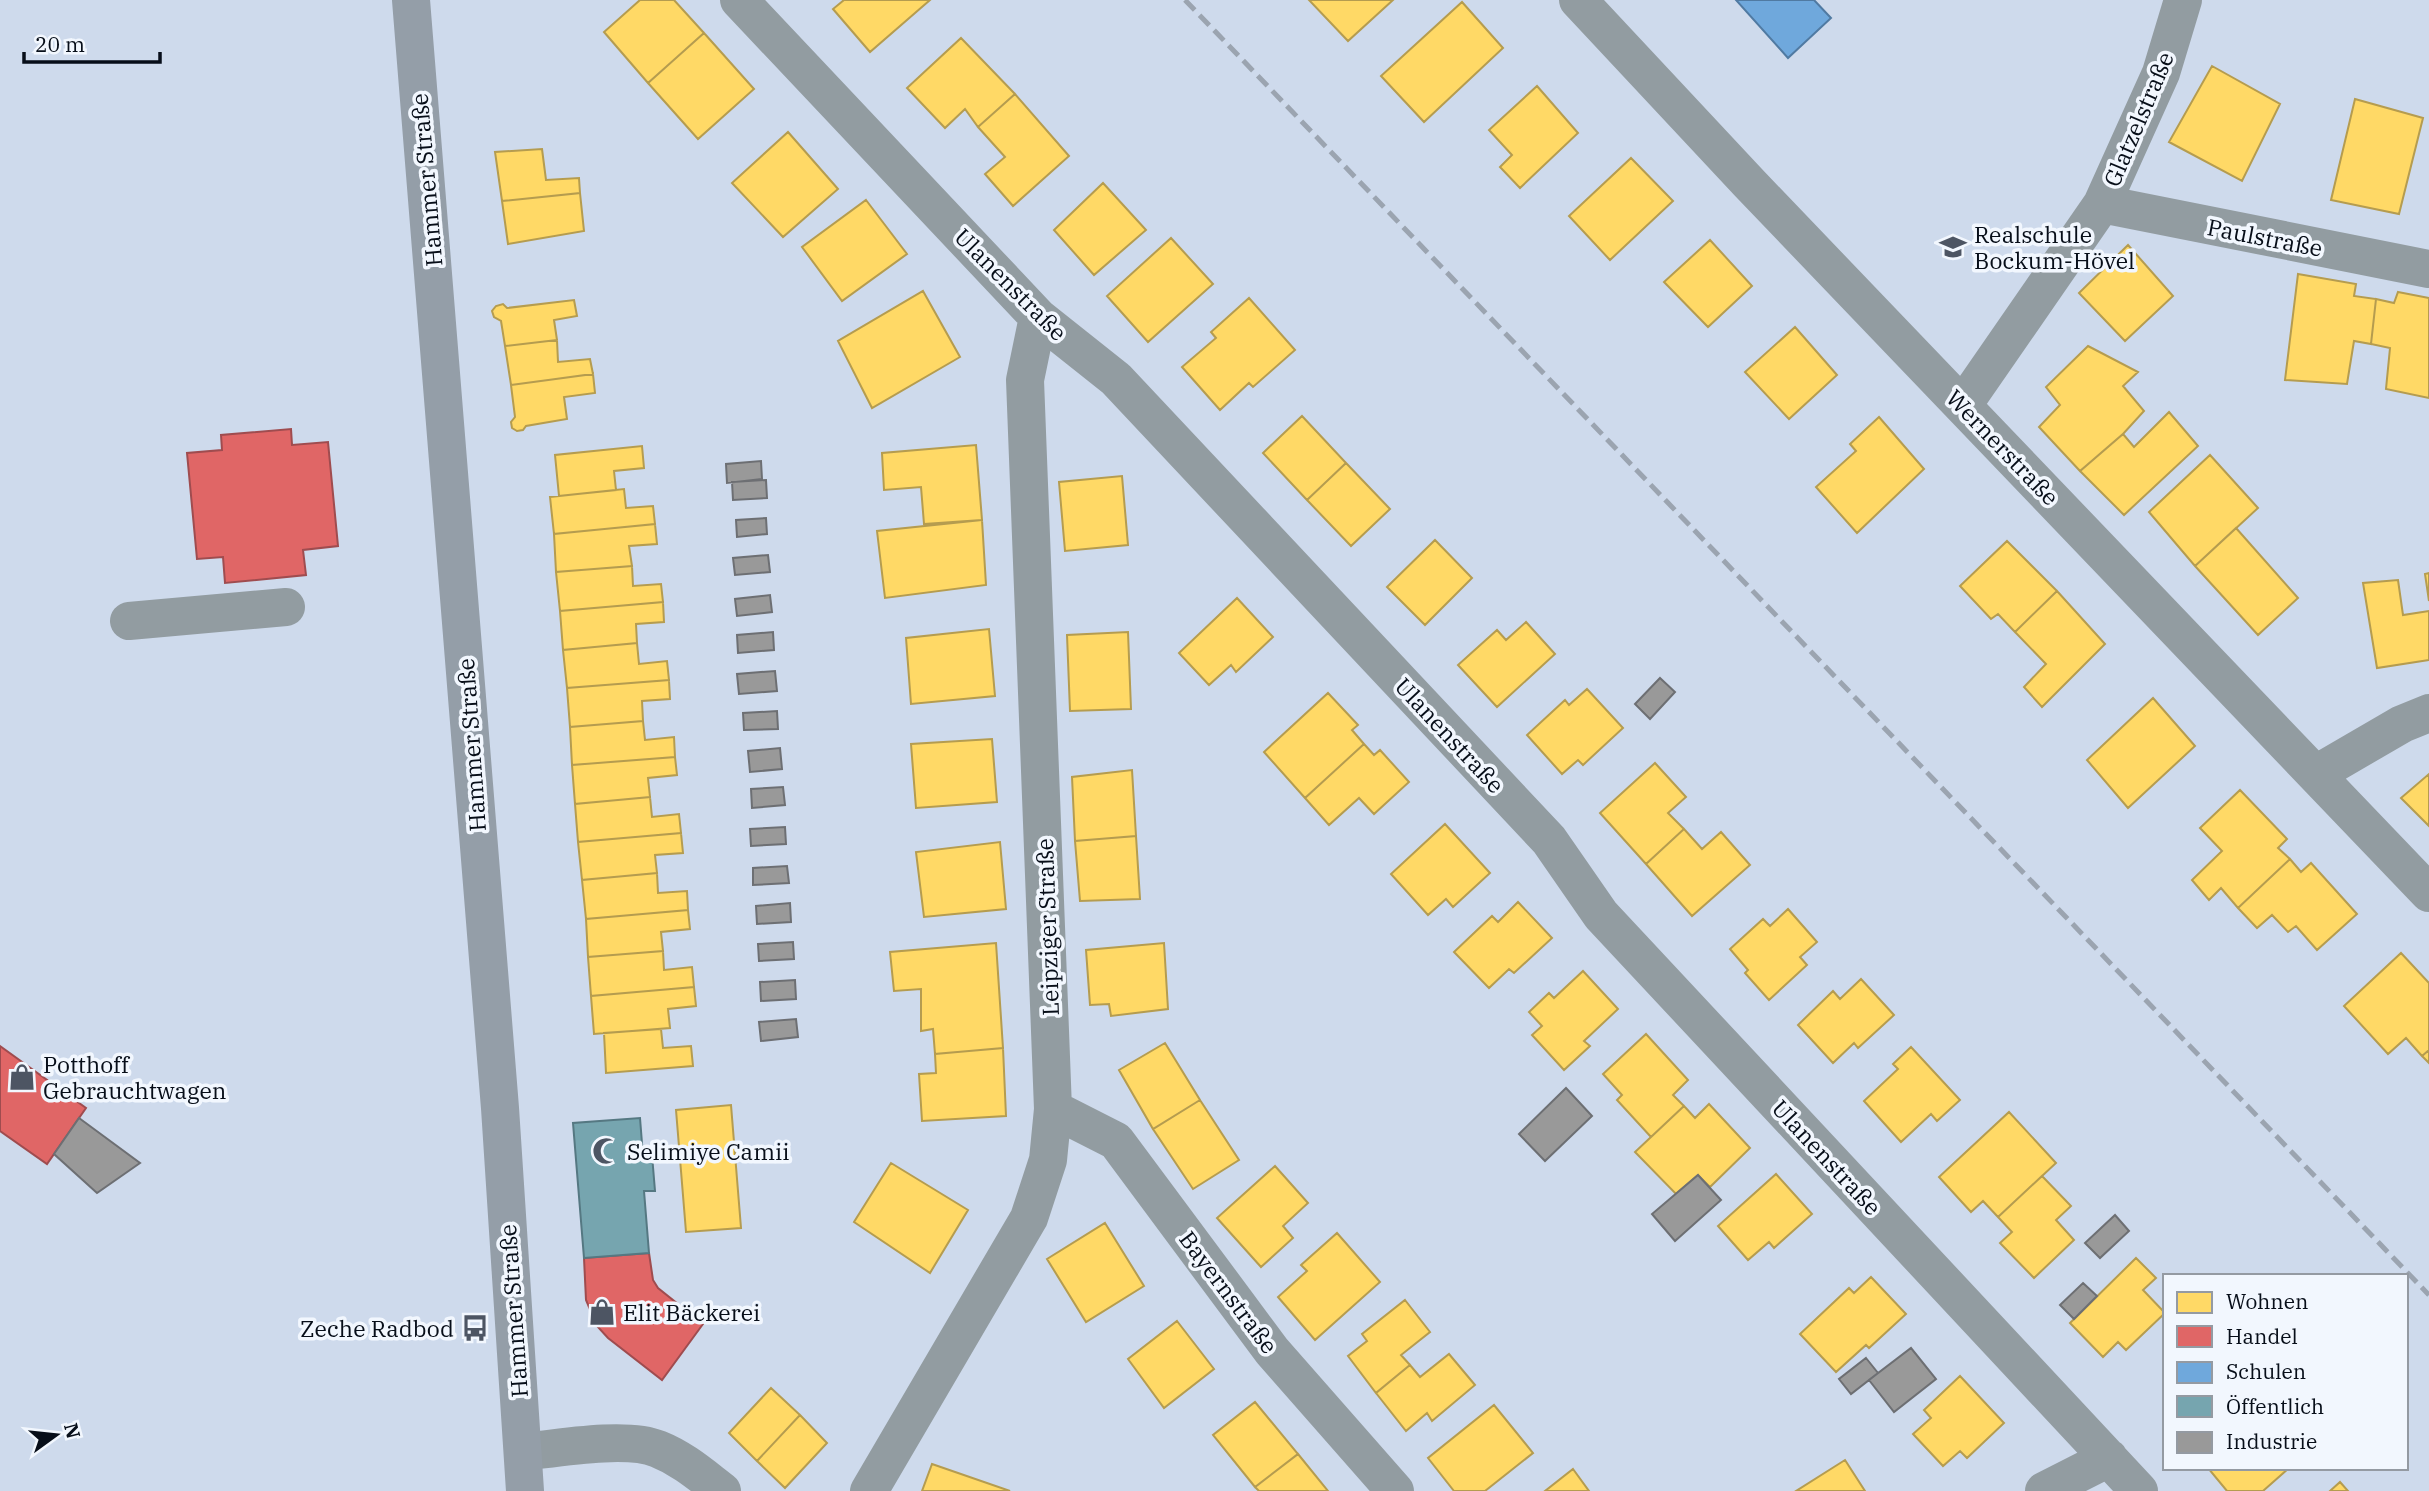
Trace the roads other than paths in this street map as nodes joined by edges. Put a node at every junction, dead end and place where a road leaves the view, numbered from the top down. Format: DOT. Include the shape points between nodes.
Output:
graph roads {
  1 [pos="411,0"];
  2 [pos="739,0"];
  3 [pos="1578,0"];
  4 [pos="2183,0"];
  5 [pos="2102,204"];
  6 [pos="2429,269"];
  7 [pos="1038,317"];
  8 [pos="1963,405"];
  9 [pos="286,607"];
  10 [pos="130,621"];
  11 [pos="2429,713"];
  12 [pos="2316,774"];
  13 [pos="2429,893"];
  14 [pos="1054,1109"];
  15 [pos="523,1452"];
  16 [pos="2109,1458"];
  17 [pos="525,1491"];
  18 [pos="722,1491"];
  19 [pos="869,1491"];
  20 [pos="1395,1491"];
  21 [pos="2044,1491"];
  22 [pos="2139,1491"];
  1 -- 15 [label="main road, Hammer Straße" via="501,1121"];
  2 -- 7 [label="street, Ulanenstraße"];
  3 -- 8 [label="street, Wernerstraße"];
  4 -- 5 [label="street, Glatzelstraße" via="2161,73"];
  5 -- 6 [label="street, Paulstraße"];
  5 -- 8 [label="street, Glatzelstraße"];
  7 -- 14 [label="street, Leipziger Straße" via="1025,380"];
  7 -- 16 [label="street, Ulanenstraße" via="1116,379 1531,820 1601,915"];
  8 -- 12 [label="street, Wernerstraße"];
  9 -- 10 [label="street"];
  11 -- 12 [label="street" via="2402,723"];
  12 -- 13 [label="street, Wernerstraße"];
  14 -- 19 [label="street, Leipziger Straße" via="1048,1160 1029,1218"];
  14 -- 20 [label="street, Bayernstraße" via="1116,1141 1272,1351"];
  15 -- 17 [label="main road, Hammer Straße"];
  15 -- 18 [label="street" via="622,1444 655,1447 682,1460"];
  16 -- 21 [label="street"];
  16 -- 22 [label="street, Ulanenstraße"];
}
